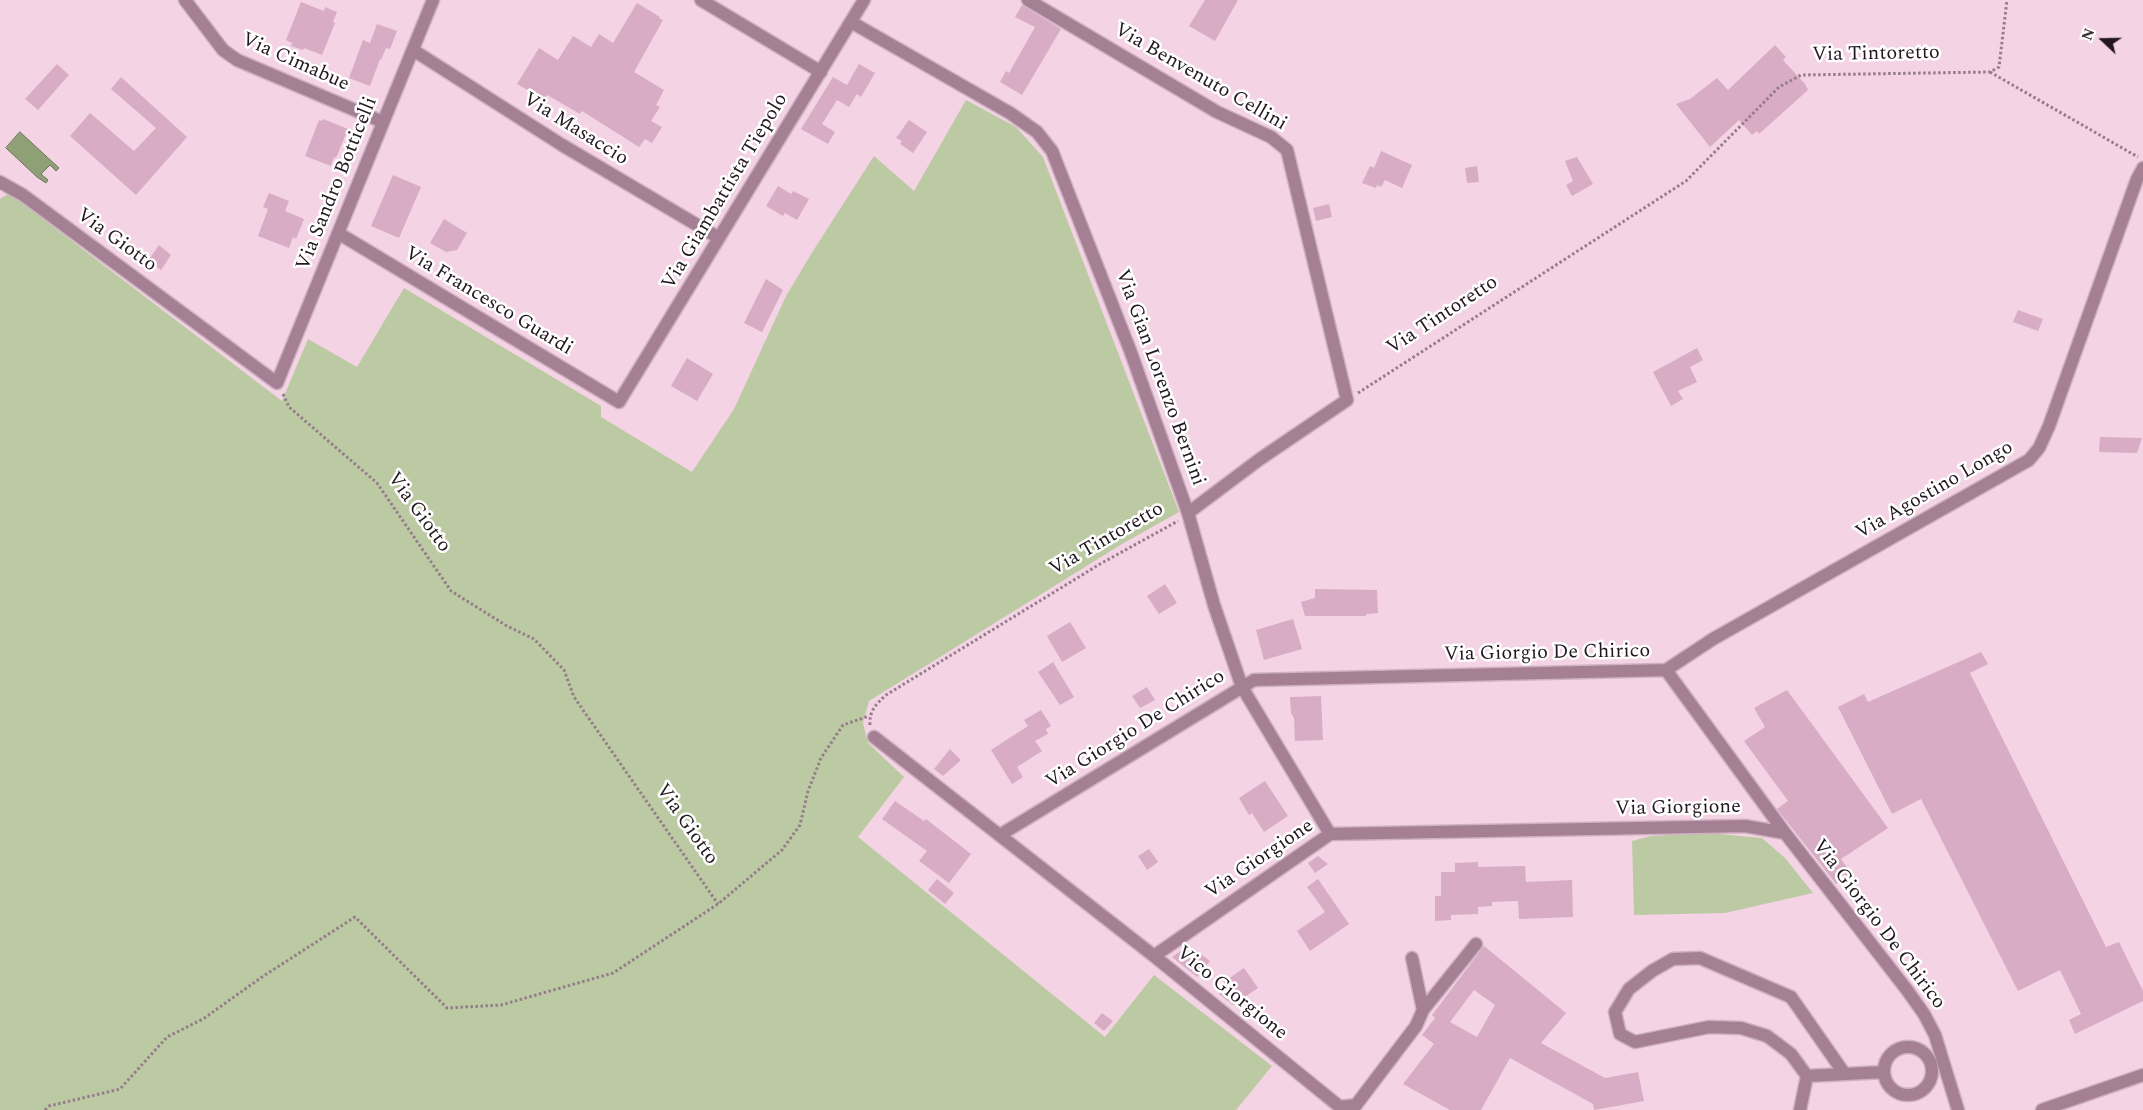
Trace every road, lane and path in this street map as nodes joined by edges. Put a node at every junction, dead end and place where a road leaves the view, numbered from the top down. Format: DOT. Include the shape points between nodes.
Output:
graph roads {
  1 [pos="185,0"];
  2 [pos="433,0"];
  3 [pos="701,0"];
  4 [pos="864,0"];
  5 [pos="1028,0"];
  6 [pos="2006,0"];
  7 [pos="851,22"];
  8 [pos="413,50"];
  9 [pos="821,72"];
  10 [pos="1990,72"];
  11 [pos="383,122"];
  12 [pos="2143,160"];
  13 [pos="2143,168"];
  14 [pos="0,182"];
  15 [pos="338,233"];
  16 [pos="719,238"];
  17 [pos="277,383"];
  18 [pos="1347,400"];
  19 [pos="619,402"];
  20 [pos="1188,513"];
  21 [pos="1666,670"];
  22 [pos="1242,687"];
  23 [pos="869,716"];
  24 [pos="874,737"];
  25 [pos="1785,833"];
  26 [pos="1330,834"];
  27 [pos="1000,835"];
  28 [pos="718,904"];
  29 [pos="1476,944"];
  30 [pos="1154,956"];
  31 [pos="1412,958"];
  32 [pos="1423,1010"];
  33 [pos="1940,1050"];
  34 [pos="1926,1056"];
  35 [pos="1884,1072"];
  36 [pos="1844,1073"];
  37 [pos="2143,1075"];
  38 [pos="1807,1076"];
  39 [pos="1948,1079"];
  40 [pos="1928,1084"];
  41 [pos="45,1110"];
  42 [pos="1800,1110"];
  43 [pos="1958,1110"];
  44 [pos="2042,1110"];
  1 -- 11 [label="street, Via Cimabue" via="223,50 237,60"];
  2 -- 8 [label="street, Via Sandro Botticelli"];
  3 -- 9 [label="street"];
  4 -- 7 [label="street, Via Giambattista Tiepolo"];
  5 -- 18 [label="street, Via Benvenuto Cellini" via="1217,112 1271,137 1287,150"];
  6 -- 10 [label="path" via="1999,67"];
  7 -- 9 [label="street, Via Giambattista Tiepolo"];
  7 -- 20 [label="street, Via Gian Lorenzo Bernini" via="1010,113 1037,132 1052,151 1130,350"];
  8 -- 11 [label="street, Via Sandro Botticelli"];
  8 -- 16 [label="street, Via Masaccio" via="562,145"];
  9 -- 16 [label="street, Via Giambattista Tiepolo"];
  10 -- 12 [label="path"];
  10 -- 18 [label="path, Via Tintoretto" via="1801,75 1779,87 1686,180"];
  11 -- 15 [label="street, Via Sandro Botticelli"];
  13 -- 21 [label="street, Via Agostino Longo" via="2049,426 2039,448 2029,460 1713,639"];
  14 -- 17 [label="street, Via Giotto" via="23,195"];
  15 -- 17 [label="street, Via Sandro Botticelli"];
  15 -- 19 [label="street, Via Francesco Guardi"];
  16 -- 19 [label="street, Via Giambattista Tiepolo"];
  17 -- 28 [label="path, Via Giotto" via="288,407 376,483 452,591 534,639 564,670 574,697"];
  18 -- 20 [label="street, Via Tintoretto"];
  20 -- 22 [label="street, Via Gian Lorenzo Bernini"];
  20 -- 23 [label="path, Via Tintoretto" via="1171,527 1100,564 886,695"];
  21 -- 22 [label="street, Via Giorgio De Chirico" via="1254,680"];
  21 -- 25 [label="street, Via Giorgio De Chirico"];
  22 -- 26 [label="street, Via Gian Lorenzo Bernini"];
  22 -- 27 [label="street, Via Giorgio De Chirico"];
  23 -- 24 [label="path"];
  23 -- 28 [label="path" via="843,725 821,758 808,791 800,825 782,850"];
  24 -- 27 [label="street"];
  25 -- 26 [label="street, Via Giorgione" via="1745,826"];
  25 -- 33 [label="street, Via Giorgio De Chirico" via="1907,990 1924,1014"];
  26 -- 30 [label="street, Via Giorgione"];
  27 -- 30 [label="street"];
  28 -- 41 [label="path" via="613,972 501,1005 447,1008 356,916 202,1019 168,1037 120,1089 49,1106"];
  29 -- 32 [label="street, Vico Giorgione"];
  30 -- 32 [label="street, Vico Giorgione" via="1340,1107 1356,1105 1416,1026"];
  31 -- 32 [label="street"];
  33 -- 34 [label="street"];
  33 -- 39 [label="street, Via Giorgio De Chirico"];
  34 -- 35 [label="street" via="1914,1048 1899,1048 1888,1058"];
  34 -- 40 [label="street" via="1932,1069"];
  35 -- 36 [label="street"];
  35 -- 40 [label="street" via="1889,1086 1902,1094 1916,1094"];
  36 -- 38 [label="street"];
  36 -- 38 [label="street" via="1791,998 1700,958 1673,959 1652,971 1629,989 1615,1012 1620,1034 1635,1042 1710,1027 1741,1028 1767,1036 1790,1054"];
  37 -- 44 [label="street"];
  38 -- 42 [label="street"];
  39 -- 40 [label="street"];
  39 -- 43 [label="street, Via Giorgio De Chirico"];
}
